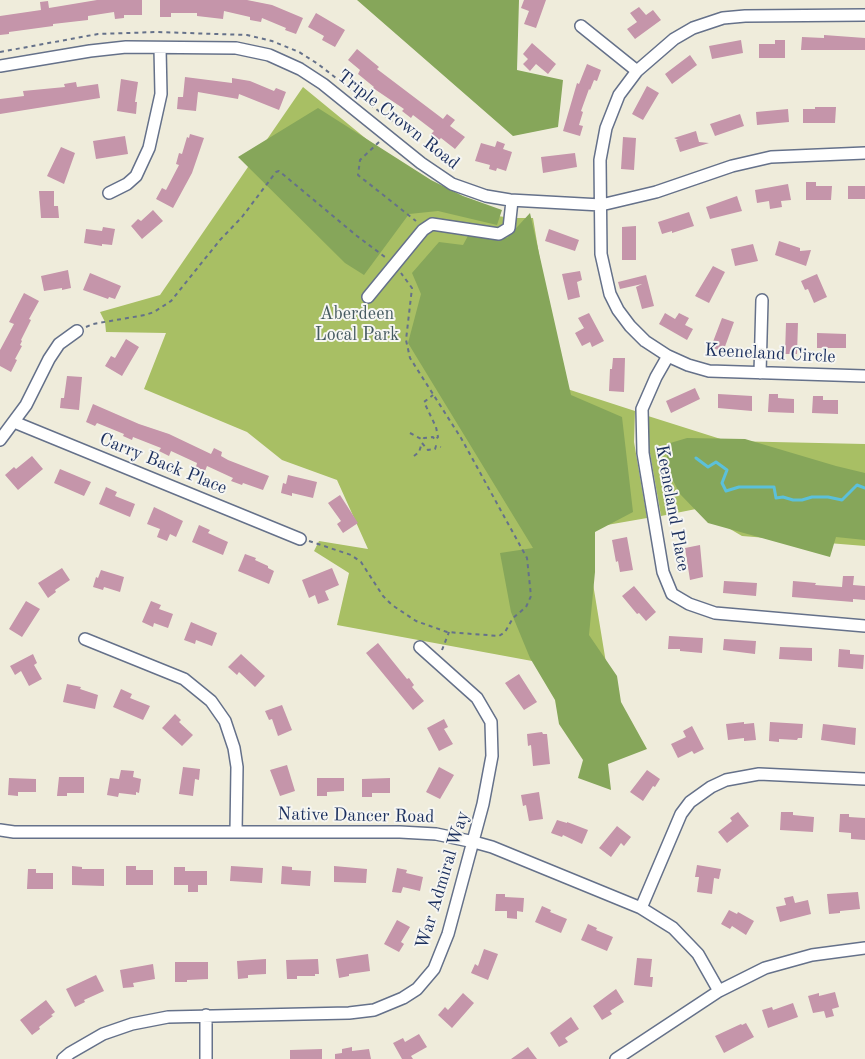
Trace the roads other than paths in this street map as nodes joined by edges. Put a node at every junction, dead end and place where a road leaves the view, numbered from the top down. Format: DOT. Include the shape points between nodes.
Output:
graph roads {
  1 [pos="865,15"];
  2 [pos="582,26"];
  3 [pos="160,48"];
  4 [pos="0,66"];
  5 [pos="637,71"];
  6 [pos="865,153"];
  7 [pos="109,193"];
  8 [pos="512,200"];
  9 [pos="601,206"];
  10 [pos="368,297"];
  11 [pos="762,300"];
  12 [pos="77,331"];
  13 [pos="668,356"];
  14 [pos="760,373"];
  15 [pos="865,376"];
  16 [pos="14,422"];
  17 [pos="0,440"];
  18 [pos="300,539"];
  19 [pos="865,626"];
  20 [pos="85,638"];
  21 [pos="420,646"];
  22 [pos="865,779"];
  23 [pos="0,830"];
  24 [pos="236,832"];
  25 [pos="474,842"];
  26 [pos="641,908"];
  27 [pos="865,948"];
  28 [pos="719,991"];
  29 [pos="206,1016"];
  30 [pos="63,1059"];
  31 [pos="206,1059"];
  32 [pos="616,1059"];
  1 -- 5 [label="street, Keeneland Circle" via="723,18 693,28 674,39"];
  2 -- 5 [label="street"];
  3 -- 4 [label="street, Triple Crown Road" via="90,51"];
  3 -- 7 [label="street" via="161,94 149,148 136,176"];
  3 -- 8 [label="street, Triple Crown Road" via="236,48 269,55 323,84 452,184 486,196"];
  5 -- 9 [label="street, Keeneland Circle" via="619,95 606,128 600,160"];
  6 -- 9 [label="street, Triple Crown Road" via="771,157"];
  8 -- 9 [label="street, Triple Crown Road"];
  8 -- 10 [label="street" via="509,228 499,234 432,224 426,228"];
  9 -- 13 [label="street, Keeneland Circle" via="601,254 610,294 630,326"];
  11 -- 14 [label="street"];
  12 -- 16 [label="street" via="59,344"];
  13 -- 14 [label="street, Keeneland Circle" via="709,371"];
  13 -- 19 [label="street, Keeneland Place" via="642,409 643,453 663,572 672,594 715,613"];
  14 -- 15 [label="street, Keeneland Circle"];
  16 -- 17 [label="street"];
  16 -- 18 [label="street, Carry Back Place"];
  20 -- 24 [label="street" via="184,679 211,701 225,721 234,748 237,767"];
  21 -- 25 [label="street, War Admiral Way" via="478,698 491,722 492,756"];
  22 -- 26 [label="street" via="759,774 726,780 710,787 690,802 681,814"];
  23 -- 24 [label="street, Native Dancer Road"];
  24 -- 25 [label="street, Native Dancer Road" via="400,832 436,834"];
  25 -- 26 [label="street, Native Dancer Road"];
  25 -- 29 [label="street, War Admiral Way" via="448,934 434,969 403,998 374,1010 350,1013"];
  26 -- 28 [label="street, Native Dancer Road" via="683,936 698,954"];
  27 -- 28 [label="street" via="812,955 765,968"];
  28 -- 32 [label="street"];
  29 -- 30 [label="street, War Admiral Way" via="168,1017 132,1024 103,1034"];
  29 -- 31 [label="street"];
}
